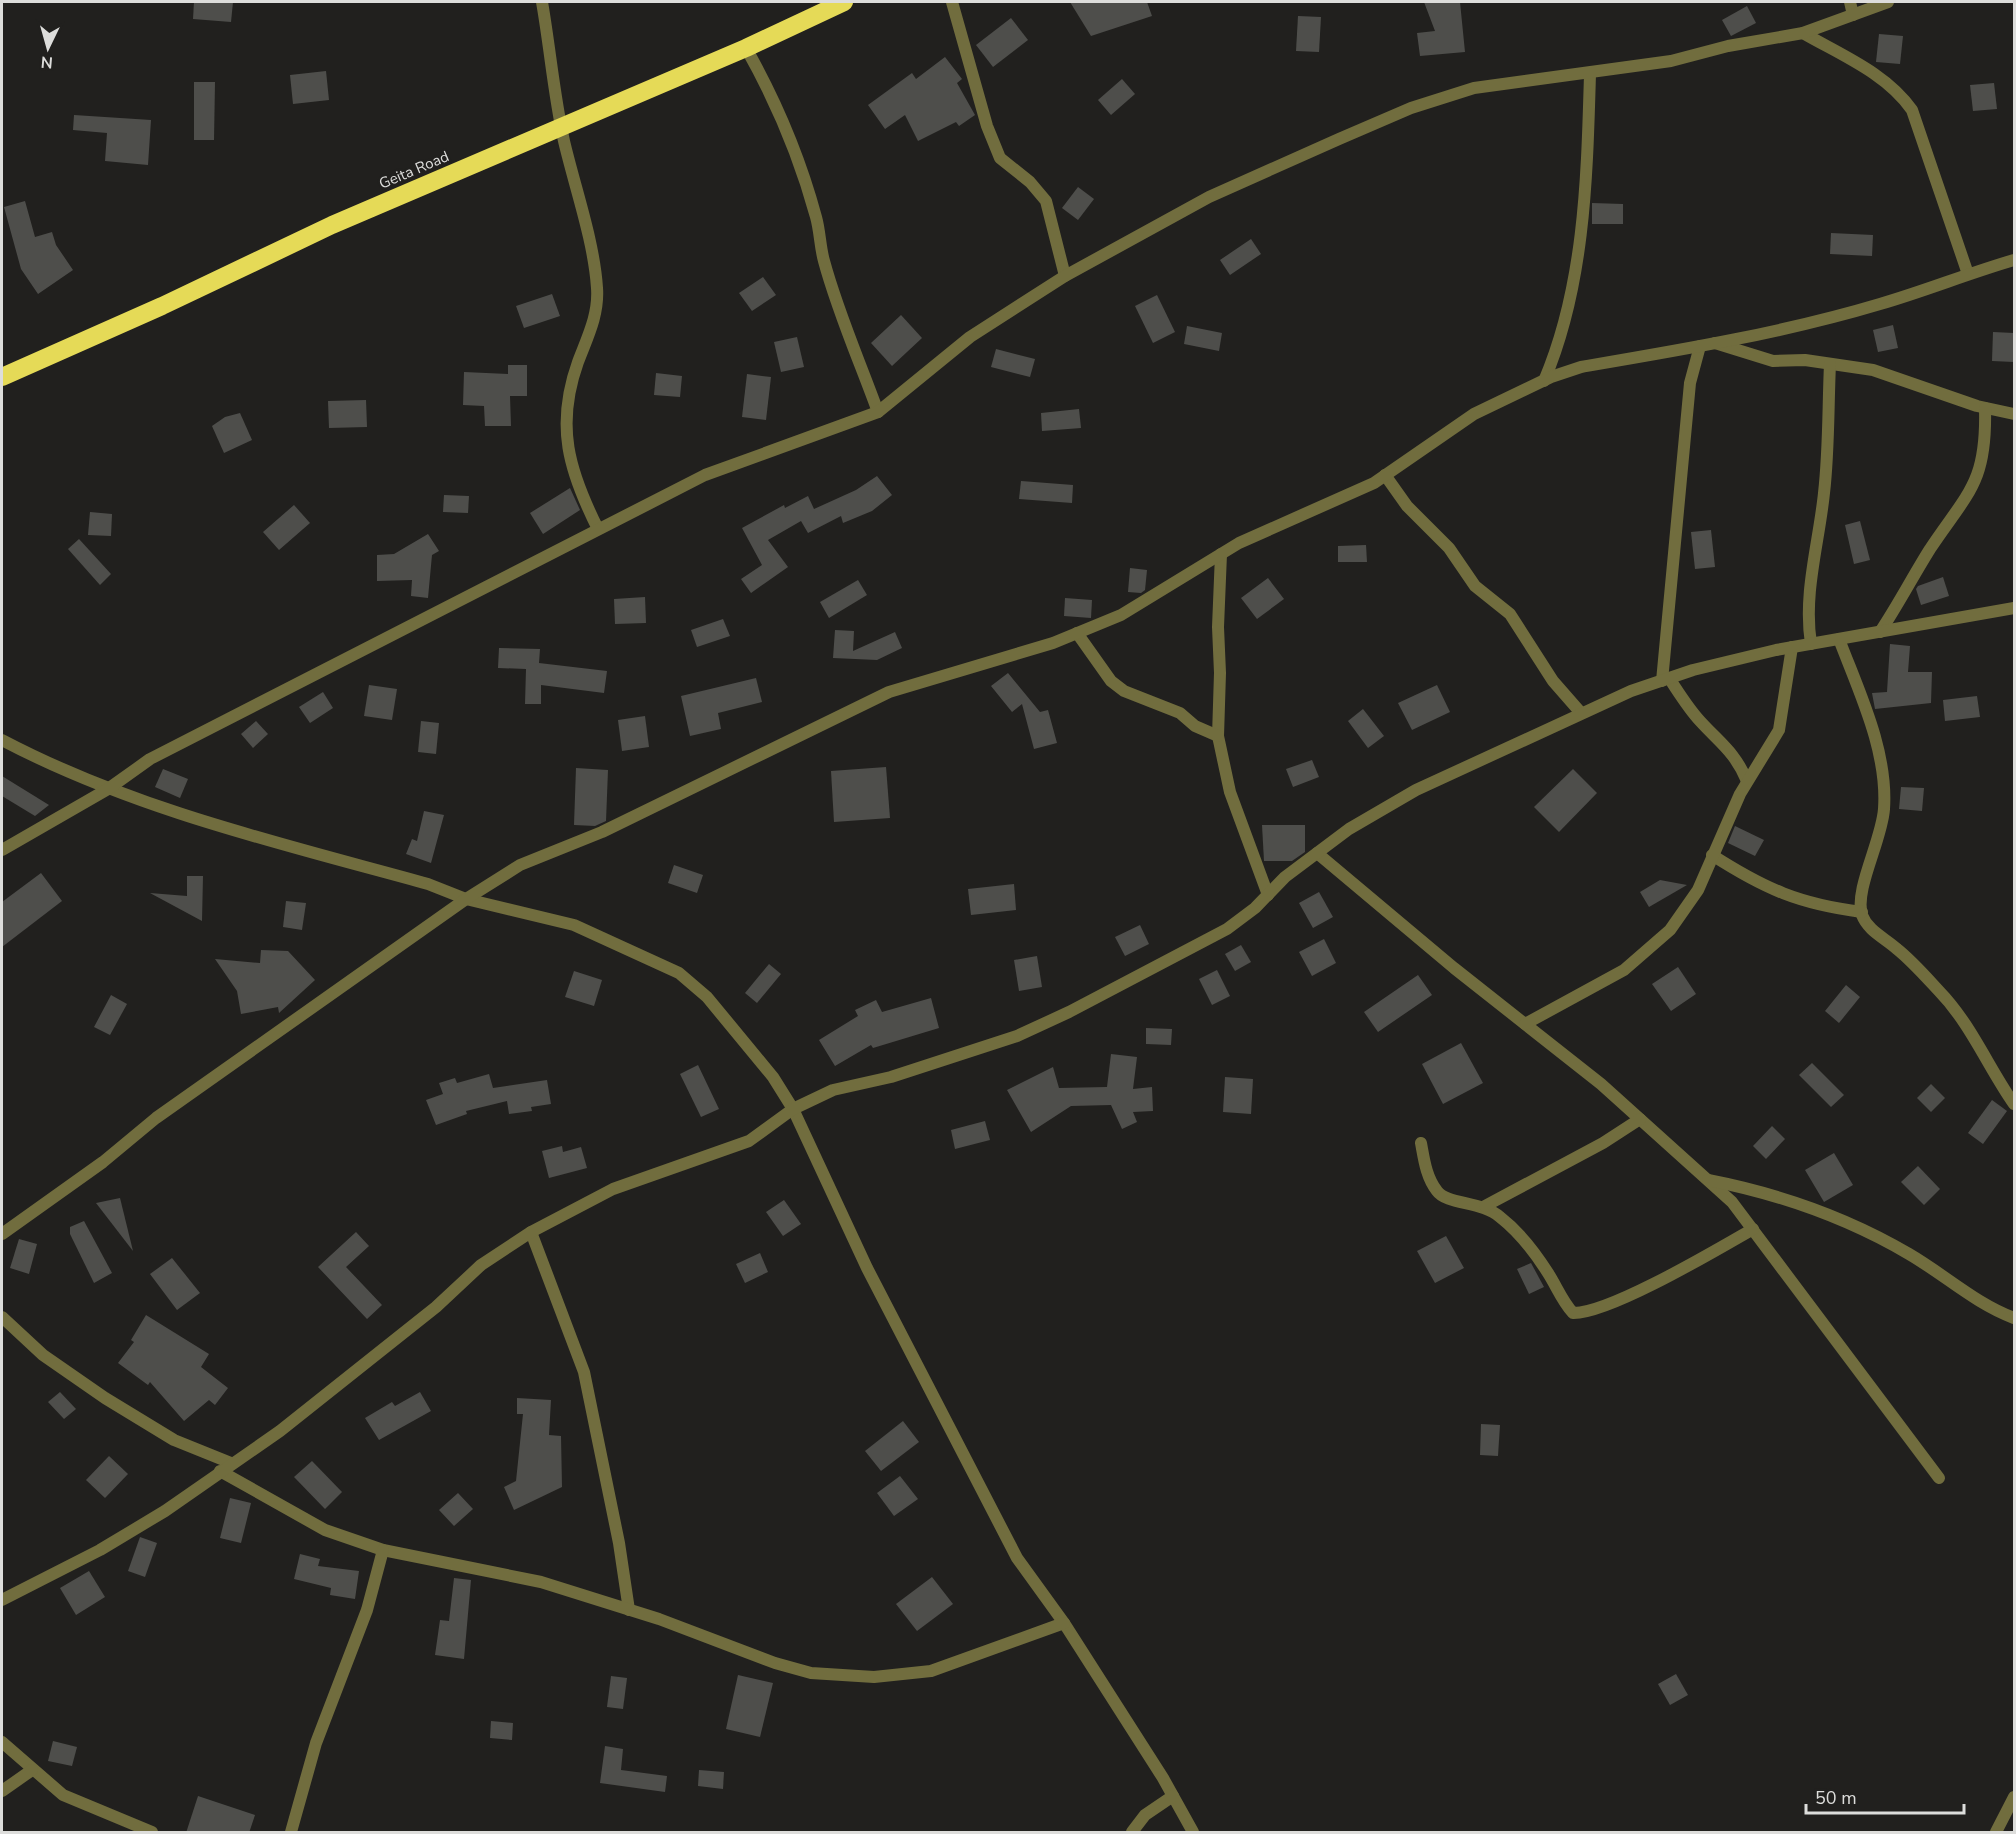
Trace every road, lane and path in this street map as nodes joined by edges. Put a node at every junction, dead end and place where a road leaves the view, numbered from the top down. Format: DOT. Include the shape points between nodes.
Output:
graph roads {
  1 [pos="542,2"];
  2 [pos="844,2"];
  3 [pos="952,2"];
  4 [pos="1850,2"];
  5 [pos="1888,2"];
  6 [pos="1852,15"];
  7 [pos="1803,33"];
  8 [pos="746,48"];
  9 [pos="1590,74"];
  10 [pos="560,126"];
  11 [pos="2014,260"];
  12 [pos="1968,273"];
  13 [pos="1065,276"];
  14 [pos="1714,343"];
  15 [pos="1700,346"];
  16 [pos="1830,364"];
  17 [pos="2,377"];
  18 [pos="1544,381"];
  19 [pos="1985,408"];
  20 [pos="878,412"];
  21 [pos="2014,414"];
  22 [pos="1385,475"];
  23 [pos="598,529"];
  24 [pos="1221,554"];
  25 [pos="2014,608"];
  26 [pos="1881,632"];
  27 [pos="1077,633"];
  28 [pos="1839,639"];
  29 [pos="1811,644"];
  30 [pos="1792,647"];
  31 [pos="1666,679"];
  32 [pos="1581,713"];
  33 [pos="1218,736"];
  34 [pos="2,740"];
  35 [pos="1747,781"];
  36 [pos="108,789"];
  37 [pos="2,850"];
  38 [pos="1317,853"];
  39 [pos="1712,855"];
  40 [pos="1268,895"];
  41 [pos="466,898"];
  42 [pos="1862,912"];
  43 [pos="1525,1024"];
  44 [pos="2014,1104"];
  45 [pos="793,1109"];
  46 [pos="1640,1119"];
  47 [pos="1421,1143"];
  48 [pos="1707,1179"];
  49 [pos="1485,1206"];
  50 [pos="1753,1229"];
  51 [pos="531,1232"];
  52 [pos="2,1234"];
  53 [pos="2,1317"];
  54 [pos="2014,1318"];
  55 [pos="231,1463"];
  56 [pos="220,1471"];
  57 [pos="1939,1478"];
  58 [pos="383,1550"];
  59 [pos="2,1600"];
  60 [pos="629,1610"];
  61 [pos="1065,1623"];
  62 [pos="2,1742"];
  63 [pos="32,1770"];
  64 [pos="2,1791"];
  65 [pos="1173,1796"];
  66 [pos="2014,1797"];
  67 [pos="152,1833"];
  68 [pos="291,1833"];
  69 [pos="1132,1833"];
  70 [pos="1193,1833"];
  71 [pos="1996,1833"];
  1 -- 10 [label="street"];
  2 -- 8 [label="highway, Geita Road"];
  3 -- 13 [label="street" via="977,94 1000,158 1036,187 1046,201"];
  4 -- 6 [label="street"];
  5 -- 6 [label="street"];
  6 -- 7 [label="street"];
  7 -- 9 [label="street"];
  7 -- 12 [label="street" via="1877,74 1912,110"];
  8 -- 10 [label="highway, Geita Road"];
  8 -- 20 [label="street" via="769,89 805,180 839,311"];
  9 -- 13 [label="street" via="1474,88 1411,108 1209,197"];
  9 -- 18 [label="street" via="1578,262 1556,353"];
  10 -- 17 [label="highway, Geita Road" via="332,225"];
  10 -- 23 [label="street" via="592,251 598,310 569,387 569,458 577,487"];
  11 -- 12 [label="street"];
  12 -- 14 [label="street" via="1881,304"];
  13 -- 20 [label="street" via="970,337"];
  14 -- 15 [label="street"];
  14 -- 16 [label="street" via="1773,361"];
  15 -- 18 [label="street" via="1581,367"];
  15 -- 31 [label="street" via="1690,383"];
  16 -- 19 [label="street" via="1902,378"];
  16 -- 29 [label="street" via="1824,494 1809,594"];
  18 -- 22 [label="street" via="1474,414"];
  19 -- 21 [label="street"];
  19 -- 26 [label="street" via="1984,456 1977,479"];
  20 -- 23 [label="street" via="705,475"];
  22 -- 24 [label="street"];
  22 -- 32 [label="street" via="1407,506 1449,548 1475,586 1510,614 1553,681"];
  23 -- 36 [label="street" via="167,751"];
  24 -- 27 [label="street" via="1121,615"];
  24 -- 33 [label="street"];
  25 -- 26 [label="street"];
  26 -- 28 [label="street"];
  27 -- 33 [label="street" via="1110,681 1124,691 1180,713 1195,726"];
  27 -- 41 [label="street" via="889,692 602,832 520,865"];
  28 -- 29 [label="street"];
  28 -- 42 [label="street" via="1867,714 1885,786 1881,831 1860,898"];
  29 -- 30 [label="street"];
  30 -- 31 [label="street"];
  30 -- 35 [label="street" via="1779,730"];
  31 -- 32 [label="street"];
  31 -- 35 [label="street" via="1701,722 1727,746"];
  32 -- 38 [label="street" via="1416,790 1349,829"];
  33 -- 40 [label="street" via="1230,792"];
  34 -- 36 [label="street" via="57,769"];
  35 -- 39 [label="street"];
  36 -- 37 [label="street"];
  36 -- 41 [label="street" via="183,816"];
  38 -- 40 [label="street" via="1285,876"];
  38 -- 43 [label="street"];
  39 -- 42 [label="street" via="1779,893 1820,907"];
  39 -- 43 [label="street" via="1698,890 1670,930 1624,970"];
  40 -- 45 [label="street" via="1227,929 1017,1036 891,1077 833,1090"];
  41 -- 45 [label="street" via="574,925 679,973 707,997 773,1077"];
  41 -- 52 [label="street" via="156,1118 103,1162"];
  42 -- 44 [label="street" via="1869,928 1898,950 1964,1022"];
  43 -- 46 [label="street"];
  45 -- 51 [label="street" via="749,1141 613,1189"];
  45 -- 61 [label="street" via="867,1268 1017,1558"];
  46 -- 48 [label="street"];
  46 -- 49 [label="street"];
  47 -- 49 [label="street" via="1428,1174 1438,1193 1450,1200"];
  48 -- 50 [label="street"];
  48 -- 54 [label="street" via="1760,1190 1854,1224 1945,1275 1994,1310"];
  49 -- 50 [label="street" via="1514,1229 1573,1313 1594,1310 1620,1298"];
  50 -- 57 [label="street"];
  51 -- 55 [label="street" via="482,1265 436,1307 280,1431"];
  51 -- 60 [label="street" via="584,1372"];
  53 -- 55 [label="street" via="44,1355 105,1398 174,1440"];
  55 -- 56 [label="street"];
  56 -- 58 [label="street" via="325,1530"];
  56 -- 59 [label="street" via="109,1545"];
  58 -- 60 [label="street" via="541,1582"];
  58 -- 68 [label="street" via="367,1610 316,1743"];
  60 -- 61 [label="street" via="811,1673 874,1677 931,1671"];
  61 -- 65 [label="street"];
  62 -- 63 [label="street"];
  63 -- 64 [label="street"];
  63 -- 67 [label="street" via="63,1795"];
  65 -- 69 [label="street" via="1145,1815"];
  65 -- 70 [label="street"];
  66 -- 71 [label="street"];
}
